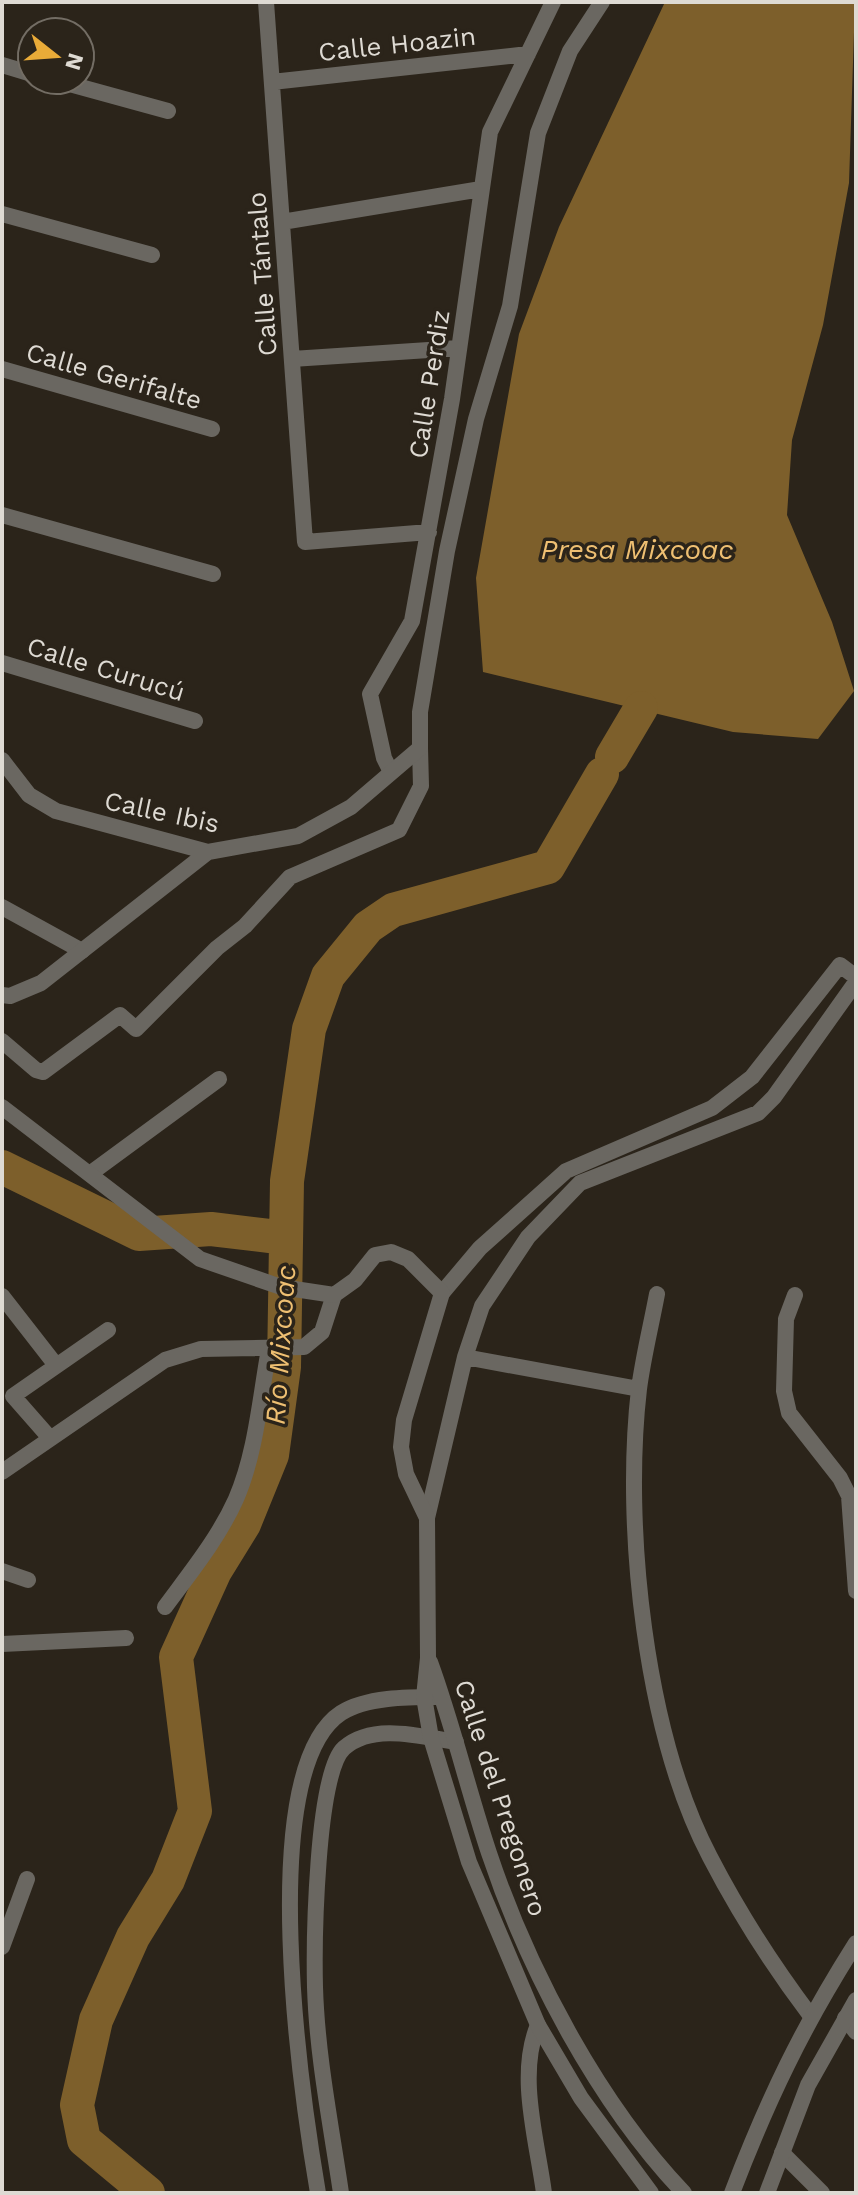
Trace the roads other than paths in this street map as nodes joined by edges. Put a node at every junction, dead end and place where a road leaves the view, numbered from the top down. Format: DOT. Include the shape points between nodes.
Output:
graph roads {
  1 [pos="266,2"];
  2 [pos="553,2"];
  3 [pos="602,2"];
  4 [pos="528,54"];
  5 [pos="272,82"];
  6 [pos="96,91"];
  7 [pos="168,111"];
  8 [pos="481,189"];
  9 [pos="2,214"];
  10 [pos="282,222"];
  11 [pos="152,255"];
  12 [pos="459,348"];
  13 [pos="292,359"];
  14 [pos="2,369"];
  15 [pos="212,429"];
  16 [pos="2,515"];
  17 [pos="429,532"];
  18 [pos="213,574"];
  19 [pos="2,663"];
  20 [pos="195,721"];
  21 [pos="420,748"];
  22 [pos="2,760"];
  23 [pos="391,772"];
  24 [pos="208,852"];
  25 [pos="2,907"];
  26 [pos="82,951"];
  27 [pos="856,980"];
  28 [pos="2,995"];
  29 [pos="2,1041"];
  30 [pos="219,1079"];
  31 [pos="2,1107"];
  32 [pos="91,1173"];
  33 [pos="442,1293"];
  34 [pos="657,1294"];
  35 [pos="333,1295"];
  36 [pos="795,1295"];
  37 [pos="2,1296"];
  38 [pos="108,1330"];
  39 [pos="270,1349"];
  40 [pos="465,1357"];
  41 [pos="55,1364"];
  42 [pos="639,1389"];
  43 [pos="49,1437"];
  44 [pos="2,1472"];
  45 [pos="427,1518"];
  46 [pos="2,1571"];
  47 [pos="28,1580"];
  48 [pos="856,1591"];
  49 [pos="165,1607"];
  50 [pos="126,1638"];
  51 [pos="2,1644"];
  52 [pos="428,1658"];
  53 [pos="424,1697"];
  54 [pos="442,1697"];
  55 [pos="431,1738"];
  56 [pos="456,1742"];
  57 [pos="27,1879"];
  58 [pos="856,1943"];
  59 [pos="2,1947"];
  60 [pos="856,2000"];
  61 [pos="810,2015"];
  62 [pos="845,2018"];
  63 [pos="538,2025"];
  64 [pos="856,2032"];
  65 [pos="782,2153"];
  66 [pos="318,2193"];
  67 [pos="341,2193"];
  68 [pos="544,2193"];
  69 [pos="651,2193"];
  70 [pos="684,2193"];
  71 [pos="732,2193"];
  72 [pos="767,2193"];
  73 [pos="822,2193"];
  1 -- 5 [label="street, Calle Tántalo"];
  2 -- 4 [label="street, Calle Perdiz"];
  3 -- 21 [label="street, Calle Perdiz" via="570,51 538,133 510,306 476,419 447,551 420,712"];
  4 -- 5 [label="street, Calle Hoazin"];
  4 -- 8 [label="street, Calle Perdiz" via="490,132"];
  5 -- 10 [label="street, Calle Tántalo"];
  6 -- 7 [label="street"];
  8 -- 10 [label="street"];
  8 -- 12 [label="street, Calle Perdiz"];
  9 -- 11 [label="street"];
  10 -- 13 [label="street, Calle Tántalo"];
  12 -- 13 [label="street"];
  12 -- 17 [label="street, Calle Perdiz"];
  13 -- 17 [label="street, Calle Tántalo" via="305,542"];
  14 -- 15 [label="street, Calle Gerifalte"];
  16 -- 18 [label="street"];
  17 -- 23 [label="street, Calle Perdiz" via="412,621 370,694"];
  19 -- 20 [label="street, Calle Curucú"];
  21 -- 23 [label="street, Calle Ibis"];
  21 -- 29 [label="street, Calle Perdiz" via="421,786 399,830 290,877 136,1029 120,1015 43,1072"];
  22 -- 24 [label="street, Calle Ibis" via="29,795 56,811"];
  23 -- 24 [label="street, Calle Ibis" via="351,807 298,836"];
  24 -- 26 [label="street"];
  25 -- 26 [label="street"];
  26 -- 28 [label="street" via="41,983"];
  27 -- 33 [label="street, Calle del Pregonero" via="840,965 752,1077 712,1108 566,1171 480,1248"];
  27 -- 40 [label="street, Calle del Pregonero" via="758,1113 580,1183 528,1237 482,1306"];
  30 -- 32 [label="street"];
  31 -- 32 [label="street"];
  32 -- 35 [label="street" via="200,1259 281,1287"];
  33 -- 35 [label="street" via="408,1259 391,1252 375,1255 355,1280"];
  33 -- 45 [label="street, Calle del Pregonero" via="401,1447 406,1474"];
  34 -- 42 [label="street"];
  35 -- 39 [label="street" via="322,1332 304,1347"];
  36 -- 48 [label="street" via="786,1319 784,1391 789,1413 849,1496"];
  37 -- 41 [label="street"];
  38 -- 41 [label="street"];
  39 -- 43 [label="street" via="201,1349 165,1360"];
  39 -- 49 [label="street" via="237,1497 216,1538"];
  40 -- 42 [label="street"];
  40 -- 45 [label="street, Calle del Pregonero"];
  41 -- 43 [label="street" via="13,1396"];
  42 -- 61 [label="street" via="635,1554 667,1732 709,1856"];
  43 -- 44 [label="street"];
  45 -- 52 [label="street, Calle del Pregonero"];
  46 -- 47 [label="street"];
  50 -- 51 [label="street"];
  52 -- 53 [label="street, Calle del Pregonero"];
  52 -- 54 [label="street, Calle del Pregonero"];
  53 -- 54 [label="street"];
  53 -- 55 [label="street, Calle del Pregonero"];
  53 -- 66 [label="street" via="342,1712 315,1743 300,1789 293,1844 291,1990"];
  54 -- 56 [label="street, Calle del Pregonero"];
  55 -- 56 [label="street"];
  55 -- 63 [label="street, Calle del Pregonero" via="469,1862"];
  55 -- 67 [label="street" via="386,1733 364,1737 344,1748 326,1791 315,1988"];
  56 -- 70 [label="street, Calle del Pregonero" via="490,1857 556,2009 602,2086"];
  57 -- 59 [label="street"];
  58 -- 61 [label="street"];
  60 -- 62 [label="street"];
  61 -- 71 [label="street" via="769,2097"];
  62 -- 64 [label="street"];
  62 -- 65 [label="street" via="808,2085"];
  63 -- 68 [label="street" via="528,2072"];
  63 -- 69 [label="street, Calle del Pregonero" via="581,2098"];
  65 -- 72 [label="street"];
  65 -- 73 [label="street"];
}
